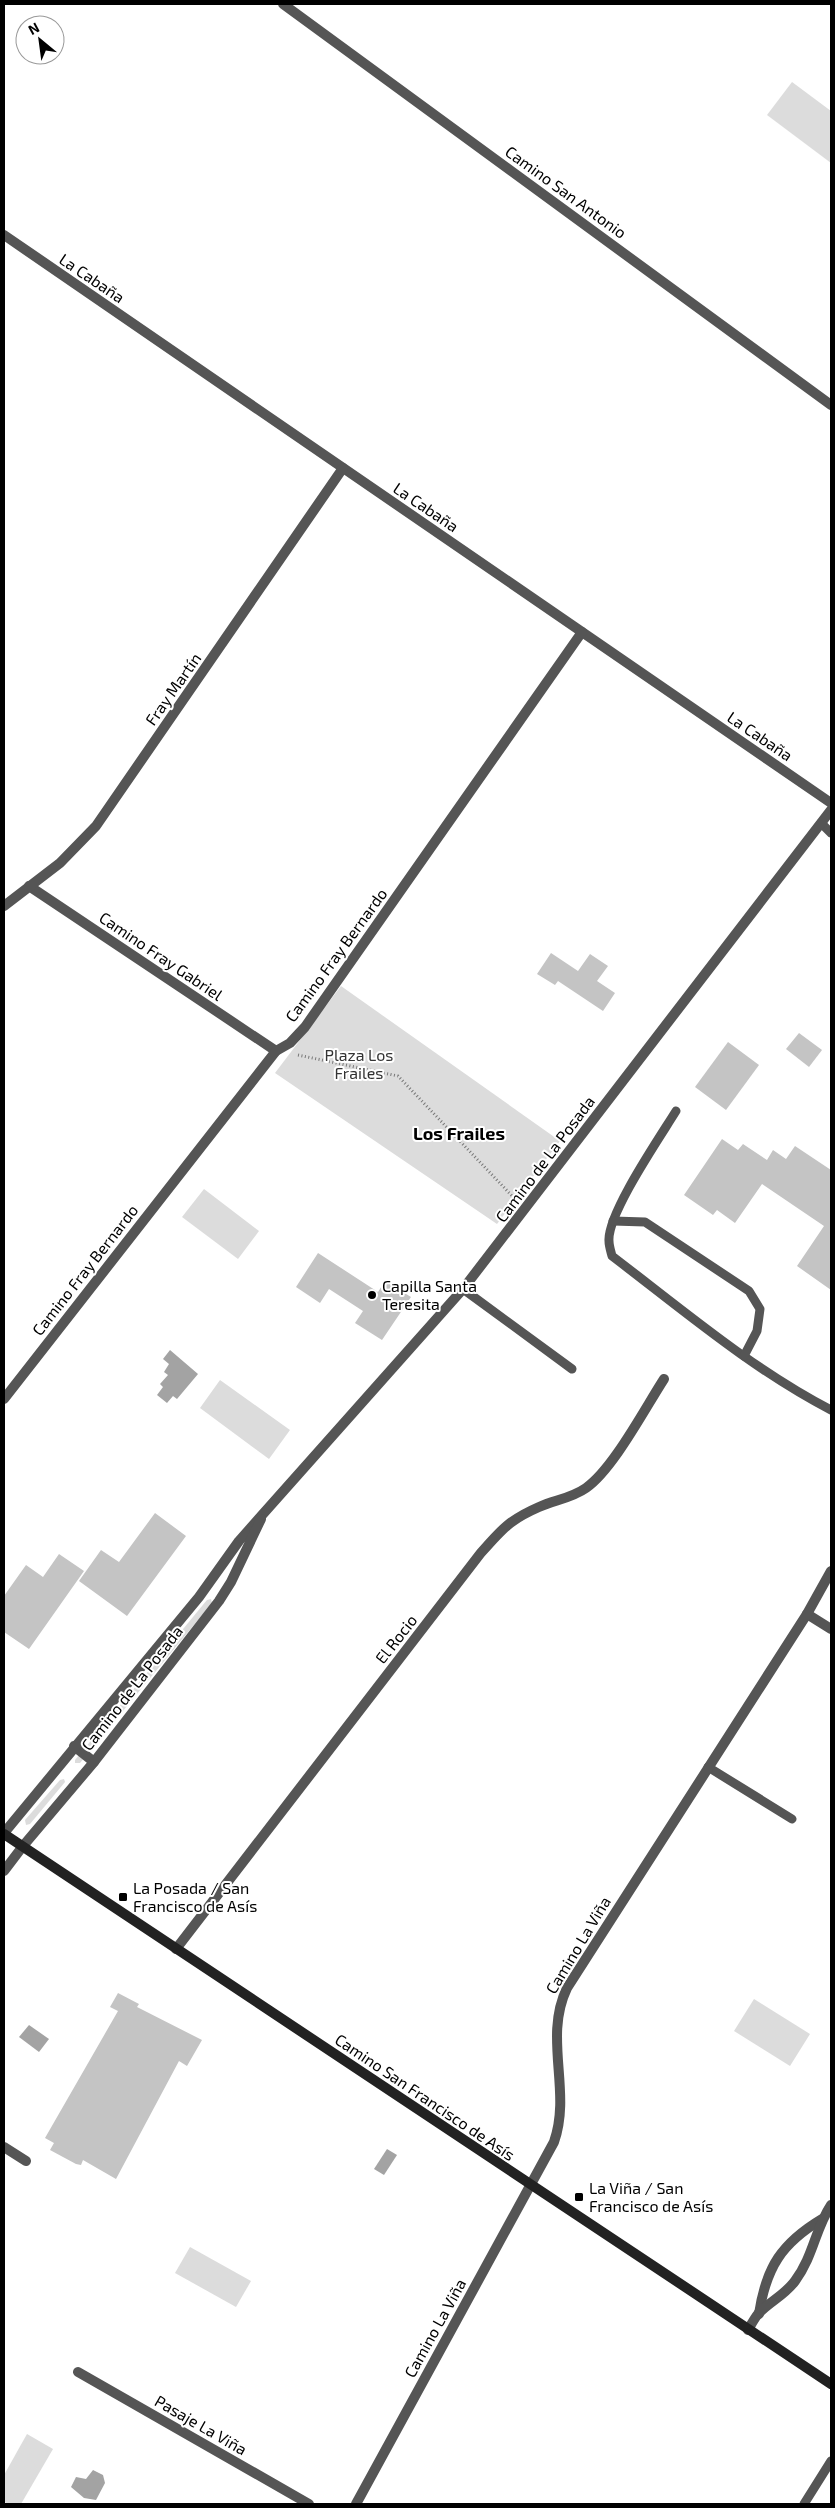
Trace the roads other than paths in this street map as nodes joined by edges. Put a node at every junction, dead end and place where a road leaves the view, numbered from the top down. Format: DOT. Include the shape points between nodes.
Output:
graph roads {
  1 [pos="283,4"];
  2 [pos="4,235"];
  3 [pos="831,405"];
  4 [pos="343,468"];
  5 [pos="582,632"];
  6 [pos="831,803"];
  7 [pos="831,810"];
  8 [pos="826,825"];
  9 [pos="831,833"];
  10 [pos="29,886"];
  11 [pos="4,906"];
  12 [pos="276,1051"];
  13 [pos="676,1111"];
  14 [pos="613,1221"];
  15 [pos="463,1289"];
  16 [pos="744,1356"];
  17 [pos="572,1369"];
  18 [pos="664,1380"];
  19 [pos="4,1399"];
  20 [pos="831,1410"];
  21 [pos="264,1511"];
  22 [pos="831,1571"];
  23 [pos="807,1614"];
  24 [pos="831,1629"];
  25 [pos="74,1746"];
  26 [pos="94,1762"];
  27 [pos="708,1767"];
  28 [pos="792,1819"];
  29 [pos="4,1833"];
  30 [pos="23,1846"];
  31 [pos="4,1871"];
  32 [pos="176,1949"];
  33 [pos="4,2147"];
  34 [pos="26,2161"];
  35 [pos="530,2185"];
  36 [pos="831,2205"];
  37 [pos="822,2218"];
  38 [pos="759,2314"];
  39 [pos="748,2330"];
  40 [pos="78,2372"];
  41 [pos="831,2384"];
  42 [pos="831,2461"];
  43 [pos="309,2504"];
  44 [pos="356,2504"];
  45 [pos="804,2504"];
  1 -- 3 [label="street, Camino San Antonio"];
  2 -- 4 [label="street, La Cabaña"];
  4 -- 5 [label="street, La Cabaña"];
  4 -- 10 [label="street, Fray Martín" via="96,826 73,852"];
  5 -- 6 [label="street, La Cabaña"];
  5 -- 12 [label="street, Camino Fray Bernardo" via="305,1028"];
  7 -- 8 [label="street, Camino de La Posada"];
  8 -- 9 [label="lane"];
  8 -- 15 [label="street, Camino de La Posada"];
  10 -- 11 [label="street, Fray Martín"];
  10 -- 12 [label="street, Camino Fray Gabriel"];
  12 -- 19 [label="street, Camino Fray Bernardo"];
  13 -- 14 [label="lane" via="633,1180"];
  14 -- 16 [label="lane" via="608,1241 612,1256"];
  14 -- 16 [label="lane" via="645,1222 749,1291 760,1309 757,1331"];
  15 -- 17 [label="lane"];
  15 -- 21 [label="street, Camino de La Posada"];
  16 -- 20 [label="lane" via="796,1392"];
  18 -- 32 [label="street, El Rocio" via="601,1476 568,1498 540,1506 507,1524 480,1554"];
  21 -- 25 [label="street, Camino de La Posada" via="238,1541 199,1597"];
  21 -- 26 [label="street, Camino de La Posada" via="219,1601"];
  22 -- 23 [label="street, Camino La Viña"];
  23 -- 24 [label="street"];
  23 -- 27 [label="street, Camino La Viña"];
  25 -- 26 [label="street"];
  25 -- 29 [label="street, Camino de La Posada"];
  26 -- 30 [label="street, Camino de La Posada"];
  27 -- 28 [label="lane"];
  27 -- 35 [label="street, Camino La Viña" via="559,2005 556,2026 560,2125"];
  29 -- 30 [label="main road, Camino San Francisco de Asís"];
  30 -- 31 [label="street, Camino de La Posada"];
  30 -- 32 [label="main road, Camino San Francisco de Asís"];
  32 -- 35 [label="main road, Camino San Francisco de Asís"];
  33 -- 34 [label="street"];
  35 -- 39 [label="main road, Camino San Francisco de Asís"];
  35 -- 44 [label="street, Camino La Viña"];
  36 -- 37 [label="street"];
  37 -- 38 [label="street" via="808,2263 778,2300"];
  37 -- 38 [label="street" via="802,2231 776,2261 762,2290"];
  38 -- 39 [label="street"];
  39 -- 41 [label="main road, Camino San Francisco de Asís"];
  40 -- 43 [label="street, Pasaje La Viña"];
  42 -- 45 [label="lane"];
}
